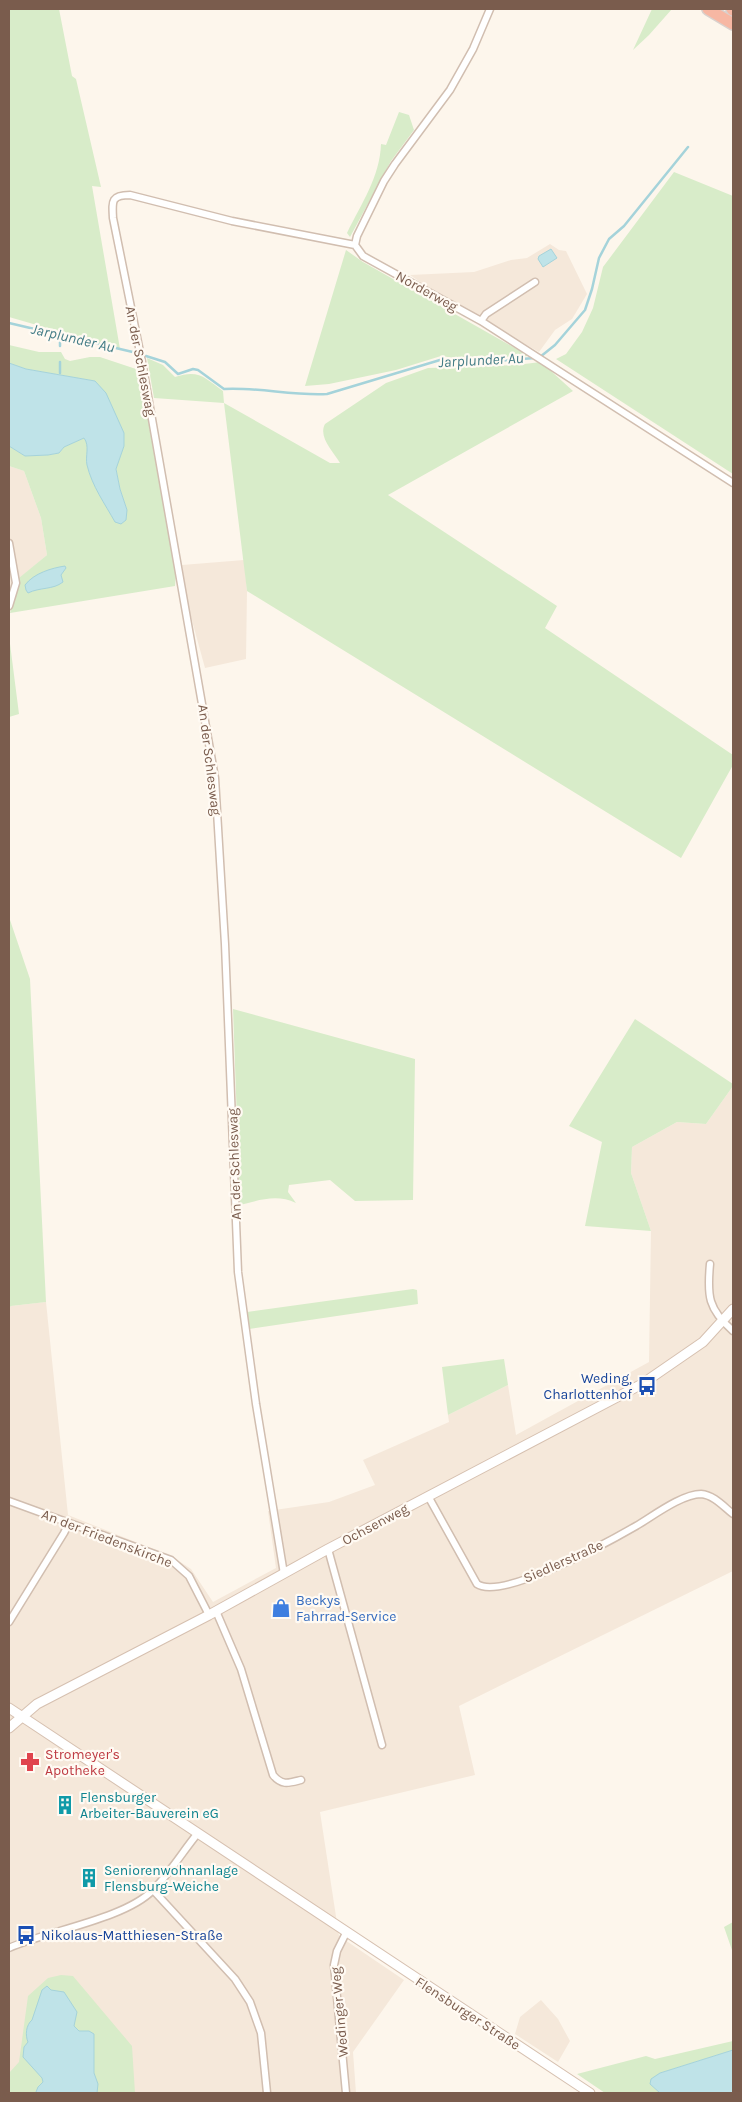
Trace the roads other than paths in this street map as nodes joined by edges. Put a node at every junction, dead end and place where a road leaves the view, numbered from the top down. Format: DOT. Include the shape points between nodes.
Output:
graph roads {
  1 [pos="490,9"];
  2 [pos="708,9"];
  3 [pos="733,24"];
  4 [pos="354,245"];
  5 [pos="534,282"];
  6 [pos="482,321"];
  7 [pos="733,483"];
  8 [pos="9,543"];
  9 [pos="9,606"];
  10 [pos="710,1264"];
  11 [pos="733,1309"];
  12 [pos="723,1322"];
  13 [pos="733,1331"];
  14 [pos="428,1496"];
  15 [pos="9,1501"];
  16 [pos="733,1514"];
  17 [pos="68,1523"];
  18 [pos="328,1549"];
  19 [pos="284,1574"];
  20 [pos="213,1613"];
  21 [pos="9,1622"];
  22 [pos="9,1708"];
  23 [pos="22,1717"];
  24 [pos="9,1728"];
  25 [pos="382,1745"];
  26 [pos="301,1780"];
  27 [pos="198,1832"];
  28 [pos="153,1890"];
  29 [pos="346,1933"];
  30 [pos="9,1948"];
  31 [pos="267,2093"];
  32 [pos="346,2093"];
  33 [pos="590,2093"];
  1 -- 4 [label="street" via="450,90 384,181"];
  2 -- 3 [label="highway"];
  4 -- 6 [label="street, Norderweg" via="363,256"];
  4 -- 19 [label="street, An der Schleswag" via="232,221 130,195 120,195 113,202 113,218 158,447 215,778 238,1272"];
  5 -- 6 [label="street" via="486,314"];
  6 -- 7 [label="street, Norderweg"];
  8 -- 9 [label="street" via="16,583"];
  10 -- 12 [label="street" via="709,1296"];
  11 -- 12 [label="main road, Ochsenweg"];
  12 -- 13 [label="street"];
  12 -- 14 [label="main road, Ochsenweg" via="703,1342 642,1384"];
  14 -- 16 [label="street, Siedlerstraße" via="477,1584 490,1588 559,1566 698,1494 714,1498"];
  14 -- 18 [label="main road, Ochsenweg"];
  15 -- 17 [label="street, An der Friedenskirche"];
  17 -- 20 [label="street, An der Friedenskirche" via="171,1560 189,1576"];
  17 -- 21 [label="street"];
  18 -- 19 [label="main road, Ochsenweg"];
  18 -- 25 [label="street"];
  19 -- 20 [label="main road, Ochsenweg"];
  20 -- 23 [label="main road, Ochsenweg" via="37,1704"];
  20 -- 26 [label="street, An der Friedenskirche" via="242,1669 273,1775 285,1784"];
  22 -- 23 [label="main road, Flensburger Straße"];
  23 -- 24 [label="main road, Ochsenweg"];
  23 -- 27 [label="main road, Flensburger Straße"];
  27 -- 28 [label="street"];
  27 -- 29 [label="main road, Flensburger Straße"];
  28 -- 30 [label="street" via="112,1913"];
  28 -- 31 [label="street" via="235,1979 250,2002 261,2034"];
  29 -- 32 [label="street, Wedinger Weg" via="334,1965"];
  29 -- 33 [label="main road, Flensburger Straße"];
}
